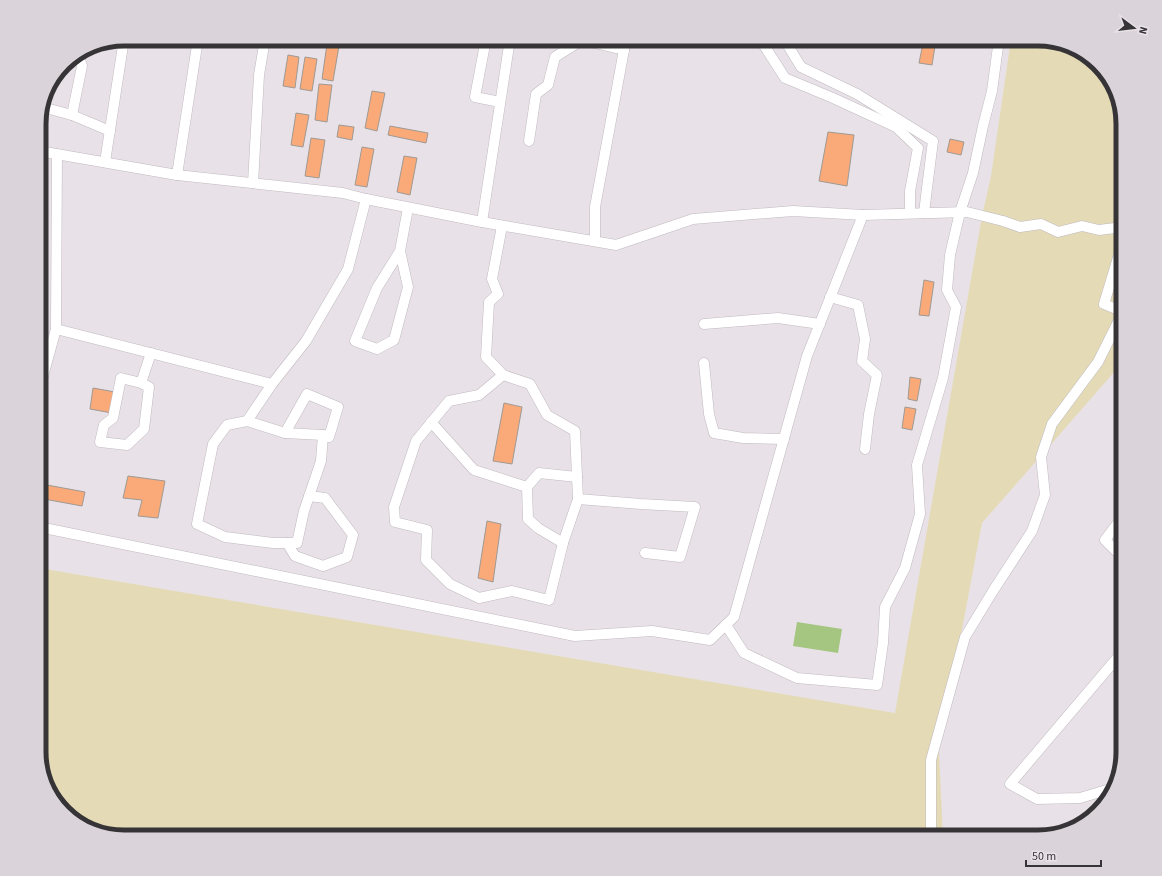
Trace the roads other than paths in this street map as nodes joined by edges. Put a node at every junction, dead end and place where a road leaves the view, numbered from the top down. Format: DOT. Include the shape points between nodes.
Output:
graph roads {
  1 [pos="123,46"];
  2 [pos="197,46"];
  3 [pos="264,46"];
  4 [pos="485,46"];
  5 [pos="509,46"];
  6 [pos="572,46"];
  7 [pos="607,46"];
  8 [pos="625,46"];
  9 [pos="764,46"];
  10 [pos="788,46"];
  11 [pos="998,46"];
  12 [pos="624,50"];
  13 [pos="80,60"];
  14 [pos="500,102"];
  15 [pos="48,109"];
  16 [pos="72,115"];
  17 [pos="110,131"];
  18 [pos="529,141"];
  19 [pos="46,152"];
  20 [pos="57,154"];
  21 [pos="105,162"];
  22 [pos="177,174"];
  23 [pos="253,183"];
  24 [pos="366,199"];
  25 [pos="408,208"];
  26 [pos="960,212"];
  27 [pos="910,213"];
  28 [pos="924,213"];
  29 [pos="863,215"];
  30 [pos="482,222"];
  31 [pos="502,226"];
  32 [pos="1116,228"];
  33 [pos="595,241"];
  34 [pos="400,251"];
  35 [pos="1116,264"];
  36 [pos="830,297"];
  37 [pos="1116,309"];
  38 [pos="704,324"];
  39 [pos="820,324"];
  40 [pos="1116,326"];
  41 [pos="56,329"];
  42 [pos="50,349"];
  43 [pos="46,350"];
  44 [pos="151,353"];
  45 [pos="704,363"];
  46 [pos="46,364"];
  47 [pos="503,375"];
  48 [pos="141,383"];
  49 [pos="272,384"];
  50 [pos="247,421"];
  51 [pos="431,422"];
  52 [pos="285,433"];
  53 [pos="323,435"];
  54 [pos="784,439"];
  55 [pos="864,449"];
  56 [pos="577,478"];
  57 [pos="527,487"];
  58 [pos="309,496"];
  59 [pos="578,499"];
  60 [pos="1116,525"];
  61 [pos="46,528"];
  62 [pos="287,543"];
  63 [pos="563,544"];
  64 [pos="1116,551"];
  65 [pos="645,553"];
  66 [pos="726,625"];
  67 [pos="1116,659"];
  68 [pos="1105,790"];
  69 [pos="931,830"];
  1 -- 17 [label="street"];
  2 -- 22 [label="street"];
  3 -- 23 [label="street" via="259,75"];
  4 -- 14 [label="street" via="475,97"];
  5 -- 14 [label="street"];
  6 -- 18 [label="street" via="555,57 548,85 536,94"];
  7 -- 12 [label="street"];
  8 -- 12 [label="street"];
  9 -- 27 [label="street" via="785,78 896,127 918,148 910,191"];
  10 -- 28 [label="street" via="801,67 857,94 933,141"];
  11 -- 26 [label="street" via="992,91 973,174"];
  12 -- 33 [label="street" via="595,207"];
  13 -- 16 [label="street" via="82,66"];
  14 -- 30 [label="street"];
  15 -- 16 [label="street"];
  16 -- 17 [label="street"];
  17 -- 21 [label="street"];
  19 -- 20 [label="street"];
  20 -- 21 [label="street"];
  20 -- 41 [label="street"];
  21 -- 22 [label="street"];
  22 -- 23 [label="street"];
  23 -- 24 [label="street" via="343,193"];
  24 -- 25 [label="street"];
  24 -- 49 [label="street" via="348,269 306,341"];
  25 -- 30 [label="street"];
  25 -- 34 [label="street"];
  26 -- 28 [label="street"];
  26 -- 32 [label="street" via="1020,227 1041,224 1058,232 1082,226 1099,230"];
  26 -- 66 [label="street" via="950,255 947,290 956,307 943,378 917,466 920,514 905,568 885,607 877,685 797,678 744,653"];
  27 -- 28 [label="street"];
  27 -- 29 [label="street"];
  29 -- 33 [label="street" via="793,211 693,219 616,245"];
  29 -- 36 [label="street"];
  30 -- 31 [label="street"];
  31 -- 33 [label="street"];
  31 -- 47 [label="street" via="492,279 498,294 489,302 486,357"];
  34 -- 34 [label="street" via="377,288 355,341 376,349 394,340 408,287"];
  35 -- 37 [label="street" via="1104,304"];
  36 -- 39 [label="street"];
  36 -- 55 [label="street" via="858,304 865,339 862,361 877,375"];
  38 -- 39 [label="street" via="778,318"];
  39 -- 54 [label="street" via="807,356"];
  40 -- 69 [label="street" via="1098,362 1052,424 1041,456 1045,495 1032,531 965,637 931,760"];
  41 -- 42 [label="street"];
  41 -- 44 [label="street"];
  42 -- 43 [label="street"];
  42 -- 46 [label="street"];
  44 -- 48 [label="street"];
  44 -- 49 [label="street"];
  45 -- 54 [label="street" via="709,414 714,433 743,438"];
  47 -- 51 [label="street" via="479,395 449,401"];
  47 -- 56 [label="street" via="530,384 547,415 575,431"];
  48 -- 48 [label="street" via="149,387 144,429 127,445 100,442 104,425 113,418 121,378"];
  49 -- 50 [label="street"];
  50 -- 52 [label="street"];
  50 -- 62 [label="street" via="227,425 213,444 197,524 225,537"];
  51 -- 57 [label="street" via="474,470"];
  51 -- 63 [label="street" via="416,441 394,507 395,522 427,530 426,560 450,584 479,598 512,591 549,600"];
  52 -- 53 [label="street"];
  52 -- 53 [label="street" via="307,394 338,407 329,437"];
  53 -- 58 [label="street" via="321,461"];
  54 -- 66 [label="street" via="734,617"];
  56 -- 57 [label="street" via="539,473"];
  56 -- 59 [label="street"];
  57 -- 63 [label="street" via="528,519"];
  58 -- 62 [label="street" via="297,543"];
  58 -- 62 [label="street" via="325,498 353,535 347,557 323,566 295,556"];
  59 -- 63 [label="street"];
  59 -- 65 [label="street" via="695,507 680,558"];
  60 -- 64 [label="street" via="1105,540"];
  61 -- 66 [label="street" via="575,636 652,631 710,640"];
  67 -- 68 [label="street" via="1010,784 1036,799 1080,798"];
}
